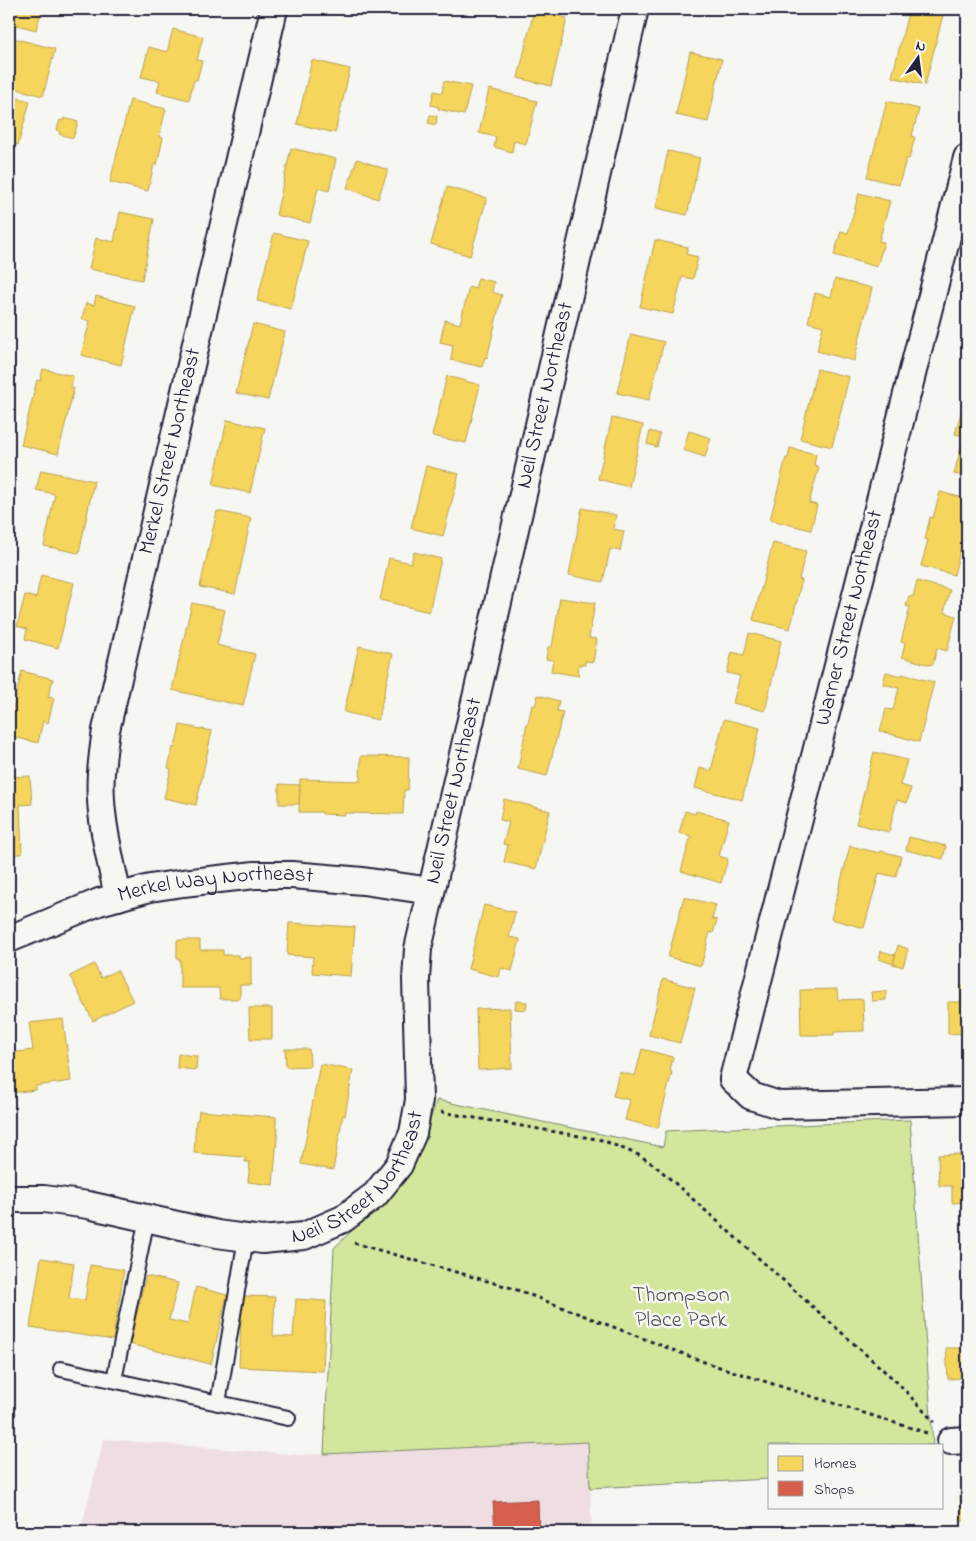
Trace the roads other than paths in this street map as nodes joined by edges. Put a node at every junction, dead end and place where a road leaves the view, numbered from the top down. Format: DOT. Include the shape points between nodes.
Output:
graph roads {
  1 [pos="274,9"];
  2 [pos="635,9"];
  3 [pos="967,158"];
  4 [pos="431,891"];
  5 [pos="118,897"];
  6 [pos="9,939"];
  7 [pos="967,1100"];
  8 [pos="9,1199"];
  9 [pos="148,1218"];
  10 [pos="246,1238"];
  11 [pos="61,1369"];
  12 [pos="114,1380"];
  13 [pos="218,1403"];
  14 [pos="288,1418"];
  1 -- 5 [label="street, Merkel Street Northeast" via="106,730 101,774 102,804"];
  2 -- 4 [label="street, Neil Street Northeast"];
  3 -- 7 [label="street, Warner Street Northeast" via="733,1079 751,1096 779,1104"];
  4 -- 5 [label="street, Merkel Way Northeast" via="292,875 183,883"];
  4 -- 10 [label="street, Neil Street Northeast" via="417,956 419,1100 413,1133 398,1165 375,1195 343,1219 304,1236 262,1240"];
  5 -- 6 [label="street, Merkel Way Northeast"];
  8 -- 9 [label="street, Neil Street Northeast" via="44,1199 88,1205"];
  9 -- 10 [label="street, Neil Street Northeast"];
  9 -- 12 [label="lane"];
  10 -- 13 [label="lane"];
  11 -- 12 [label="lane"];
  12 -- 13 [label="lane"];
  13 -- 14 [label="lane"];
}
